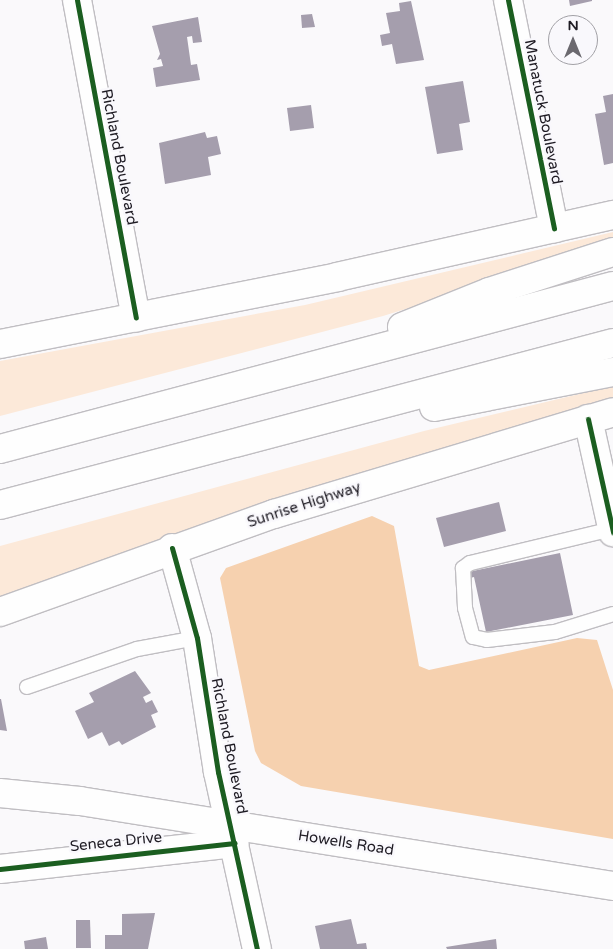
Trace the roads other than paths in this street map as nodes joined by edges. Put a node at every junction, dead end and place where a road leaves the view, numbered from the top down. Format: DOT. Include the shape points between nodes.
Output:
graph roads {
  1 [pos="77,0"];
  2 [pos="508,0"];
  3 [pos="613,215"];
  4 [pos="554,228"];
  5 [pos="613,252"];
  6 [pos="613,286"];
  7 [pos="136,318"];
  8 [pos="613,343"];
  9 [pos="0,344"];
  10 [pos="294,371"];
  11 [pos="613,372"];
  12 [pos="600,416"];
  13 [pos="0,449"];
  14 [pos="211,449"];
  15 [pos="0,505"];
  16 [pos="613,531"];
  17 [pos="172,548"];
  18 [pos="0,612"];
  19 [pos="613,614"];
  20 [pos="197,638"];
  21 [pos="27,687"];
  22 [pos="0,783"];
  23 [pos="0,793"];
  24 [pos="80,801"];
  25 [pos="233,834"];
  26 [pos="0,869"];
  27 [pos="613,886"];
  28 [pos="257,949"];
  1 -- 7 [label="main road, Richland Boulevard"];
  2 -- 4 [label="main road, Manatuck Boulevard"];
  3 -- 4 [label="main road"];
  4 -- 7 [label="main road"];
  5 -- 10 [label="main road" via="489,292"];
  6 -- 10 [label="main road"];
  7 -- 9 [label="main road"];
  8 -- 14 [label="main road"];
  10 -- 13 [label="main road"];
  11 -- 14 [label="main road"];
  12 -- 16 [label="main road"];
  12 -- 17 [label="main road, Sunrise Highway" via="399,474"];
  14 -- 15 [label="main road"];
  16 -- 19 [label="lane" via="470,563 463,568 465,608 473,637 487,640 554,632"];
  17 -- 18 [label="main road, Sunrise Highway"];
  17 -- 20 [label="main road, Richland Boulevard"];
  20 -- 21 [label="lane" via="137,649"];
  20 -- 25 [label="main road, Richland Boulevard"];
  22 -- 24 [label="main road, Howells Road"];
  23 -- 24 [label="main road, Howells Road"];
  24 -- 25 [label="main road, Howells Road"];
  25 -- 26 [label="main road, Seneca Drive"];
  25 -- 27 [label="main road, Howells Road"];
  25 -- 28 [label="main road, Richland Boulevard"];
}
